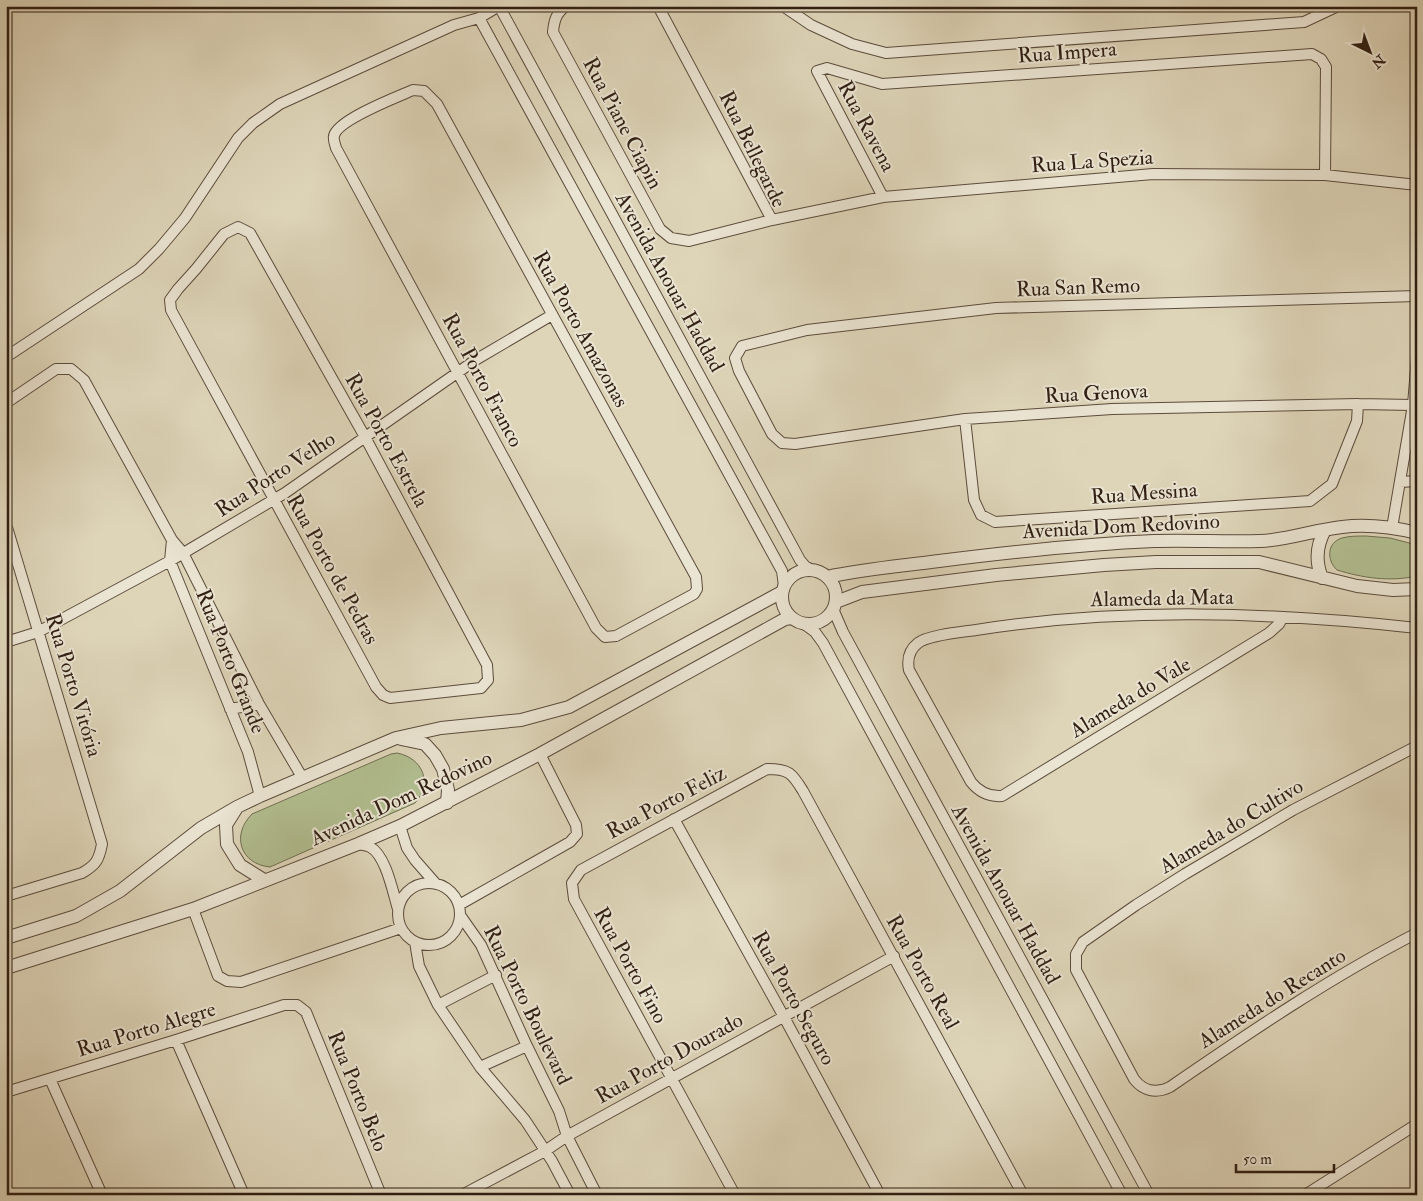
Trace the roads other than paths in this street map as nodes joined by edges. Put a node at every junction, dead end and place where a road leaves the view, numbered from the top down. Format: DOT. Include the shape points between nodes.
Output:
graph roads {
  1 [pos="499,6"];
  2 [pos="566,6"];
  3 [pos="658,6"];
  4 [pos="783,6"];
  5 [pos="1338,6"];
  6 [pos="479,18"];
  7 [pos="817,71"];
  8 [pos="334,137"];
  9 [pos="1325,175"];
  10 [pos="1417,186"];
  11 [pos="883,197"];
  12 [pos="772,220"];
  13 [pos="671,238"];
  14 [pos="1417,296"];
  15 [pos="170,300"];
  16 [pos="552,316"];
  17 [pos="1417,356"];
  18 [pos="6,357"];
  19 [pos="458,372"];
  20 [pos="6,403"];
  21 [pos="1358,404"];
  22 [pos="1415,406"];
  23 [pos="965,419"];
  24 [pos="365,438"];
  25 [pos="782,443"];
  26 [pos="1417,481"];
  27 [pos="1400,482"];
  28 [pos="274,500"];
  29 [pos="6,524"];
  30 [pos="1392,528"];
  31 [pos="1325,530"];
  32 [pos="1417,533"];
  33 [pos="172,540"];
  34 [pos="183,553"];
  35 [pos="170,561"];
  36 [pos="814,571"];
  37 [pos="827,577"];
  38 [pos="1322,578"];
  39 [pos="783,589"];
  40 [pos="1417,590"];
  41 [pos="834,606"];
  42 [pos="1283,617"];
  43 [pos="791,618"];
  44 [pos="804,624"];
  45 [pos="1417,628"];
  46 [pos="38,632"];
  47 [pos="605,637"];
  48 [pos="6,642"];
  49 [pos="383,695"];
  50 [pos="259,704"];
  51 [pos="230,709"];
  52 [pos="396,738"];
  53 [pos="1417,746"];
  54 [pos="540,754"];
  55 [pos="785,771"];
  56 [pos="302,777"];
  57 [pos="988,795"];
  58 [pos="260,796"];
  59 [pos="447,803"];
  60 [pos="237,807"];
  61 [pos="674,819"];
  62 [pos="400,826"];
  63 [pos="358,844"];
  64 [pos="264,880"];
  65 [pos="572,883"];
  66 [pos="436,884"];
  67 [pos="6,896"];
  68 [pos="193,909"];
  69 [pos="398,909"];
  70 [pos="459,910"];
  71 [pos="401,928"];
  72 [pos="1417,933"];
  73 [pos="6,938"];
  74 [pos="415,942"];
  75 [pos="894,956"];
  76 [pos="6,968"];
  77 [pos="496,976"];
  78 [pos="297,1005"];
  79 [pos="438,1005"];
  80 [pos="784,1017"];
  81 [pos="176,1040"];
  82 [pos="527,1046"];
  83 [pos="480,1067"];
  84 [pos="671,1078"];
  85 [pos="50,1079"];
  86 [pos="1148,1090"];
  87 [pos="6,1092"];
  88 [pos="1417,1124"];
  89 [pos="566,1136"];
  90 [pos="545,1151"];
  91 [pos="102,1195"];
  92 [pos="244,1195"];
  93 [pos="381,1195"];
  94 [pos="462,1195"];
  95 [pos="570,1195"];
  96 [pos="598,1195"];
  97 [pos="735,1195"];
  98 [pos="880,1195"];
  99 [pos="1023,1195"];
  100 [pos="1122,1195"];
  101 [pos="1149,1195"];
  102 [pos="1305,1195"];
  1 -- 6 [label="street"];
  1 -- 36 [label="street, Avenida Anouar Haddad" via="800,560"];
  2 -- 13 [label="street, Rua Piane Ciapin" via="554,20 553,32 660,229"];
  3 -- 12 [label="street, Rua Bellegarde"];
  4 -- 5 [label="street" via="810,25 852,44 886,53 1304,22"];
  6 -- 18 [label="street" via="454,25 280,104 238,138 185,218 139,269"];
  6 -- 39 [label="street, Avenida Anouar Haddad" via="782,571"];
  7 -- 9 [label="street, Rua Impera" via="827,68 882,84 1312,54 1326,67"];
  7 -- 11 [label="street, Rua Ravena"];
  8 -- 16 [label="street, Rua Porto Amazonas" via="350,119 413,90 424,91 437,104"];
  8 -- 19 [label="street, Rua Porto Franco" via="336,148"];
  9 -- 10 [label="street, Rua La Spezia"];
  9 -- 11 [label="street, Rua La Spezia" via="1153,174"];
  11 -- 12 [label="street, Rua La Spezia"];
  12 -- 13 [label="street, Rua Bellegarde" via="689,241"];
  14 -- 25 [label="street, Rua San Remo" via="996,308 807,330 742,346 735,358 739,371 772,434"];
  15 -- 24 [label="street, Rua Porto Estrela" via="224,234 238,227 250,233"];
  15 -- 28 [label="street, Rua Porto de Pedras" via="171,310"];
  16 -- 19 [label="street, Rua Porto Velho"];
  16 -- 47 [label="street, Rua Porto Amazonas" via="696,577 694,594 616,636"];
  17 -- 22 [label="street"];
  19 -- 24 [label="street, Rua Porto Velho"];
  19 -- 47 [label="street, Rua Porto Franco" via="596,628"];
  20 -- 33 [label="street, Rua Porto Grande" via="56,369 71,369 84,380"];
  21 -- 22 [label="street, Rua Genova"];
  21 -- 23 [label="street, Rua Genova" via="1112,409"];
  21 -- 23 [label="street, Rua Messina" via="1357,421 1332,484 1310,501 995,522 980,515 974,500"];
  22 -- 27 [label="street"];
  23 -- 25 [label="street, Rua Genova" via="796,444"];
  24 -- 28 [label="street, Rua Porto Velho"];
  24 -- 49 [label="street, Rua Porto Estrela" via="487,665 488,680 481,688 407,697"];
  26 -- 27 [label="street"];
  27 -- 30 [label="street"];
  28 -- 34 [label="street, Rua Porto Velho"];
  28 -- 49 [label="street, Rua Porto de Pedras"];
  29 -- 46 [label="street, Rua Porto Vitória"];
  30 -- 31 [label="street, Avenida Dom Redovino" via="1357,526"];
  30 -- 32 [label="street, Avenida Dom Redovino"];
  31 -- 37 [label="street, Avenida Dom Redovino" via="1260,541 1155,541 1048,548"];
  31 -- 38 [label="street" via="1317,549 1317,564"];
  33 -- 34 [label="street, Rua Porto Grande"];
  33 -- 35 [label="street, Rua Porto Grande"];
  34 -- 35 [label="street, Rua Porto Velho"];
  34 -- 50 [label="street, Rua Porto Grande"];
  35 -- 46 [label="street, Rua Porto Velho"];
  35 -- 51 [label="street, Rua Porto Grande"];
  36 -- 37 [label="street"];
  36 -- 39 [label="street, Avenida Dom Redovino" via="794,575"];
  37 -- 41 [label="street" via="835,588"];
  38 -- 40 [label="street, Avenida Dom Redovino" via="1357,586"];
  38 -- 41 [label="street, Avenida Dom Redovino" via="1259,562 1104,564 862,592"];
  39 -- 43 [label="street" via="783,606"];
  39 -- 52 [label="street, Avenida Dom Redovino" via="569,707 521,720 441,728"];
  41 -- 44 [label="street, Avenida Dom Redovino" via="824,620"];
  41 -- 101 [label="street, Avenida Anouar Haddad" via="848,641"];
  42 -- 45 [label="street, Alameda da Mata"];
  42 -- 57 [label="street, Alameda do Vale" via="1269,633 1002,796"];
  42 -- 57 [label="street, Alameda da Mata" via="1142,615 1051,621 922,640 908,659 909,670 971,782"];
  43 -- 44 [label="street"];
  43 -- 54 [label="street, Avenida Dom Redovino"];
  44 -- 100 [label="street, Avenida Anouar Haddad" via="822,643"];
  46 -- 48 [label="street, Rua Porto Velho"];
  46 -- 67 [label="street, Rua Porto Vitória" via="102,844 99,858 82,873"];
  50 -- 51 [label="street"];
  50 -- 56 [label="street, Rua Porto Grande"];
  51 -- 58 [label="street, Rua Porto Grande" via="248,752"];
  52 -- 56 [label="street, Avenida Dom Redovino"];
  52 -- 59 [label="street" via="425,744 435,755 444,769"];
  53 -- 86 [label="street, Alameda do Cultivo" via="1293,810 1184,874 1083,942 1076,954 1076,970 1134,1079"];
  54 -- 59 [label="street, Avenida Dom Redovino"];
  54 -- 70 [label="street" via="576,825 577,834 570,842"];
  55 -- 61 [label="street, Rua Porto Feliz" via="767,769"];
  55 -- 75 [label="street, Rua Porto Real" via="794,776 803,791"];
  56 -- 58 [label="street, Avenida Dom Redovino"];
  58 -- 60 [label="street, Avenida Dom Redovino"];
  59 -- 62 [label="street, Avenida Dom Redovino"];
  60 -- 64 [label="street" via="226,825 227,844 240,865"];
  60 -- 73 [label="street, Avenida Dom Redovino" via="201,828 120,891 76,916"];
  61 -- 65 [label="street, Rua Porto Feliz" via="581,870"];
  61 -- 80 [label="street, Rua Porto Seguro"];
  62 -- 63 [label="street, Avenida Dom Redovino"];
  62 -- 66 [label="street" via="407,848"];
  63 -- 64 [label="street, Avenida Dom Redovino"];
  63 -- 69 [label="street" via="371,847 381,858"];
  64 -- 68 [label="street, Avenida Dom Redovino"];
  65 -- 84 [label="street, Rua Porto Fino" via="574,899"];
  66 -- 69 [label="street" via="415,886 407,892"];
  66 -- 70 [label="street" via="454,895"];
  68 -- 71 [label="street" via="218,976 227,981 241,982"];
  68 -- 76 [label="street, Avenida Dom Redovino"];
  69 -- 71 [label="street"];
  70 -- 74 [label="street" via="458,926 444,942 424,945"];
  70 -- 77 [label="street, Rua Porto Boulevard" via="482,945"];
  71 -- 74 [label="street"];
  72 -- 86 [label="street, Alameda do Recanto" via="1310,994 1170,1087 1160,1091"];
  74 -- 79 [label="street" via="419,966"];
  75 -- 80 [label="street, Rua Porto Dourado"];
  75 -- 99 [label="street, Rua Porto Real"];
  77 -- 79 [label="street"];
  77 -- 82 [label="street, Rua Porto Boulevard"];
  78 -- 81 [label="street, Rua Porto Alegre" via="284,1005"];
  78 -- 93 [label="street, Rua Porto Belo" via="306,1012"];
  79 -- 83 [label="street"];
  80 -- 84 [label="street, Rua Porto Dourado"];
  80 -- 98 [label="street, Rua Porto Seguro"];
  81 -- 85 [label="street, Rua Porto Alegre"];
  81 -- 92 [label="street"];
  82 -- 83 [label="street"];
  82 -- 89 [label="street, Rua Porto Boulevard" via="559,1111"];
  83 -- 90 [label="street"];
  84 -- 89 [label="street, Rua Porto Dourado"];
  84 -- 97 [label="street, Rua Porto Fino"];
  85 -- 87 [label="street, Rua Porto Alegre"];
  85 -- 91 [label="street"];
  88 -- 102 [label="street"];
  89 -- 90 [label="street, Rua Porto Dourado"];
  89 -- 96 [label="street, Rua Porto Boulevard"];
  90 -- 94 [label="street, Rua Porto Dourado"];
  90 -- 95 [label="street"];
}
